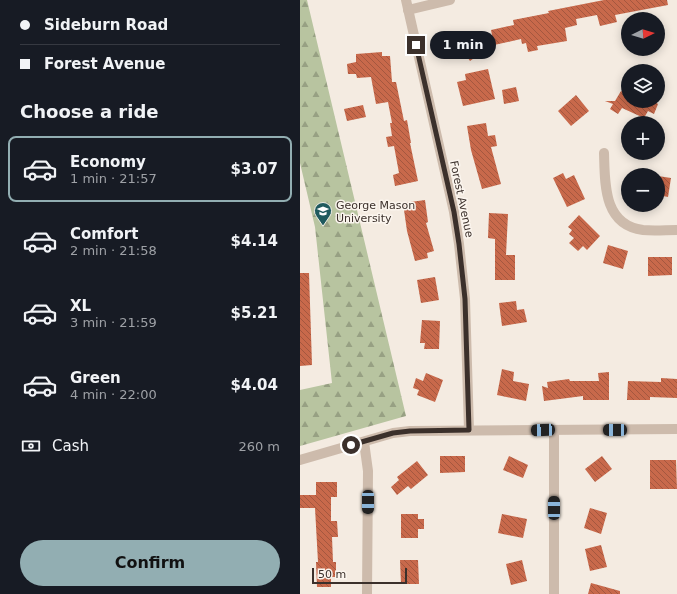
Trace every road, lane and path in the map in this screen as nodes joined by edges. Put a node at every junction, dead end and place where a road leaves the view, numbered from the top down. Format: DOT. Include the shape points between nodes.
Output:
graph roads {
  1 [pos="450,0"];
  2 [pos="407,5"];
  3 [pos="604,153"];
  4 [pos="677,230"];
  5 [pos="677,429"];
  6 [pos="469,430"];
  7 [pos="554,430"];
  8 [pos="364,442"];
  9 [pos="300,460"];
  10 [pos="367,594"];
  11 [pos="554,594"];
  1 -- 2 [label="street"];
  2 -- 6 [label="street, Forest Avenue" via="459,244 465,299"];
  3 -- 4 [label="street" via="606,191 614,213 632,227 643,230"];
  5 -- 7 [label="street"];
  6 -- 7 [label="street"];
  6 -- 8 [label="street" via="410,431 393,433"];
  7 -- 11 [label="street"];
  8 -- 9 [label="street"];
  8 -- 10 [label="street" via="368,471"];
}
